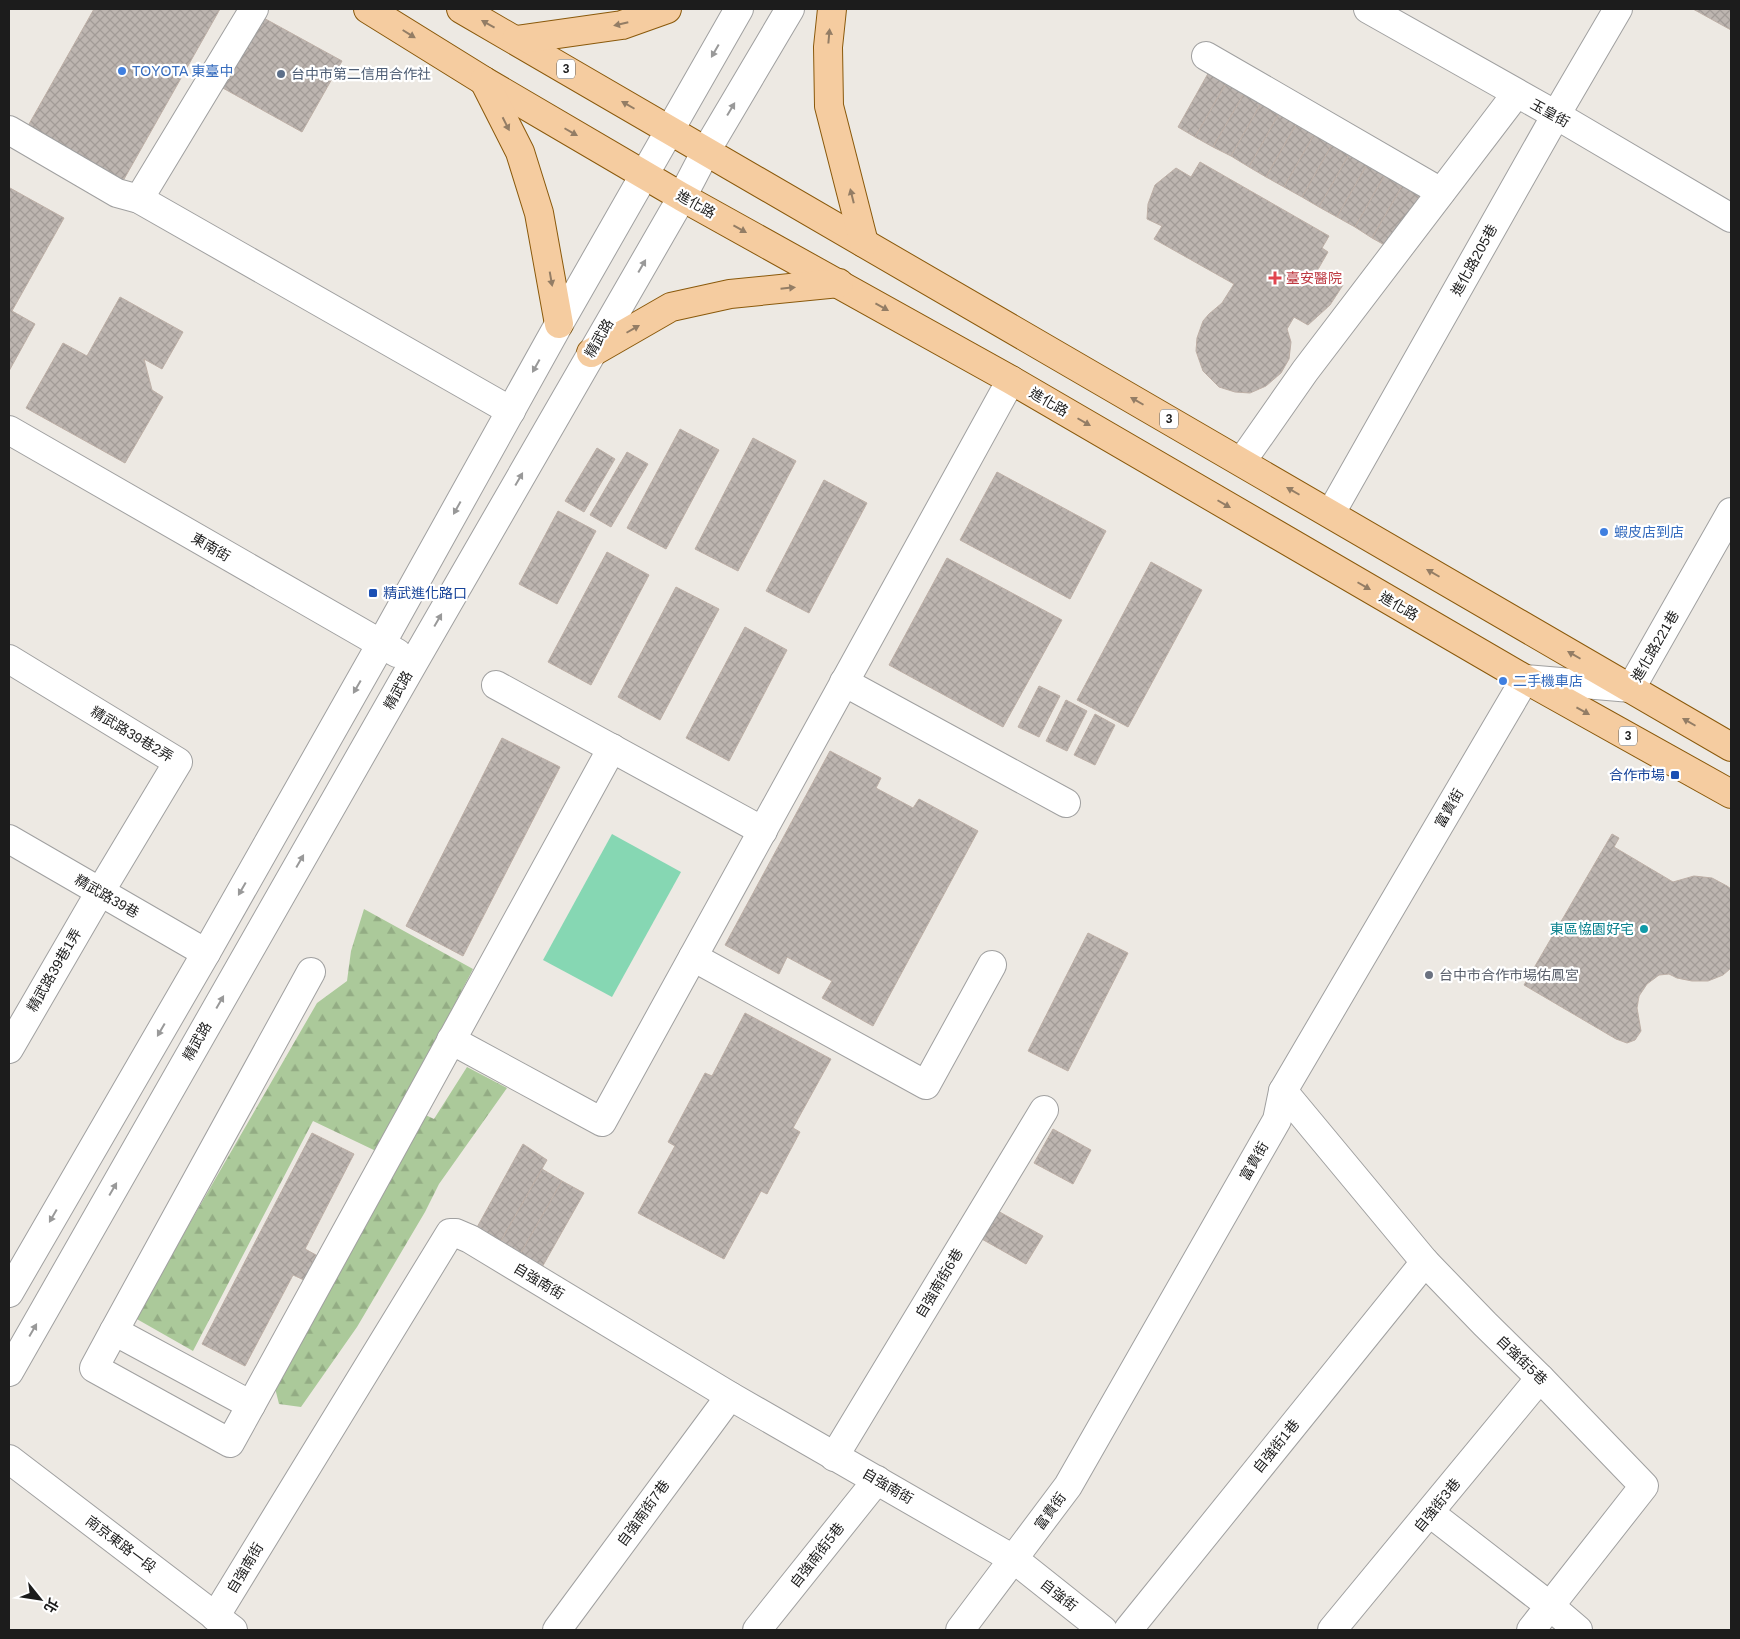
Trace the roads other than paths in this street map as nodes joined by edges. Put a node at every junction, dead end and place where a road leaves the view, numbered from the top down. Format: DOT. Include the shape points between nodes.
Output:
graph roads {
  1 [pos="254,9"];
  2 [pos="368,9"];
  3 [pos="461,9"];
  4 [pos="667,9"];
  5 [pos="739,9"];
  6 [pos="790,9"];
  7 [pos="832,9"];
  8 [pos="1368,9"];
  9 [pos="1618,9"];
  10 [pos="516,40"];
  11 [pos="1206,56"];
  12 [pos="484,81"];
  13 [pos="1516,94"];
  14 [pos="1556,115"];
  15 [pos="9,130"];
  16 [pos="670,130"];
  17 [pos="706,151"];
  18 [pos="645,175"];
  19 [pos="1441,192"];
  20 [pos="682,196"];
  21 [pos="139,199"];
  22 [pos="1731,218"];
  23 [pos="864,243"];
  24 [pos="839,283"];
  25 [pos="559,324"];
  26 [pos="590,353"];
  27 [pos="1011,380"];
  28 [pos="511,411"];
  29 [pos="9,430"];
  30 [pos="1242,461"];
  31 [pos="1731,512"];
  32 [pos="1331,513"];
  33 [pos="381,644"];
  34 [pos="9,659"];
  35 [pos="414,662"];
  36 [pos="1525,679"];
  37 [pos="844,682"];
  38 [pos="496,684"];
  39 [pos="1631,688"];
  40 [pos="1731,747"];
  41 [pos="612,748"];
  42 [pos="1731,794"];
  43 [pos="1066,804"];
  44 [pos="763,831"];
  45 [pos="9,839"];
  46 [pos="100,892"];
  47 [pos="206,954"];
  48 [pos="693,957"];
  49 [pos="992,965"];
  50 [pos="311,972"];
  51 [pos="452,1040"];
  52 [pos="10,1043"];
  53 [pos="1283,1091"];
  54 [pos="1044,1110"];
  55 [pos="1424,1262"];
  56 [pos="9,1293"];
  57 [pos="114,1330"];
  58 [pos="9,1372"];
  59 [pos="1540,1378"];
  60 [pos="730,1396"];
  61 [pos="251,1405"];
  62 [pos="834,1457"];
  63 [pos="9,1459"];
  64 [pos="877,1480"];
  65 [pos="1430,1513"];
  66 [pos="1014,1560"];
  67 [pos="1550,1606"];
  68 [pos="224,1623"];
  69 [pos="557,1630"];
  70 [pos="757,1630"];
  71 [pos="960,1630"];
  72 [pos="1103,1630"];
  73 [pos="1128,1630"];
  74 [pos="1332,1630"];
  75 [pos="1531,1630"];
  76 [pos="1578,1630"];
  1 -- 21 [label="street"];
  2 -- 12 [label="main road, 進化路 / 3, one-way"];
  10 -- 3 [label="main road, 3, one-way"];
  4 -- 10 [label="main road, one-way" via="622,25"];
  5 -- 16 [label="street, one-way"];
  17 -- 6 [label="street, 精武路, one-way"];
  23 -- 7 [label="main road, one-way" via="829,106 828,46"];
  8 -- 13 [label="street, 玉皇街"];
  9 -- 14 [label="street, 進化路205巷"];
  16 -- 10 [label="main road, 3, one-way"];
  11 -- 19 [label="street"];
  12 -- 18 [label="main road, 進化路 / 3, one-way"];
  12 -- 25 [label="main road, one-way" via="520,152 539,213"];
  13 -- 14 [label="street, 玉皇街"];
  13 -- 19 [label="street"];
  14 -- 22 [label="street, 玉皇街"];
  14 -- 32 [label="street, 進化路205巷"];
  15 -- 21 [label="street" via="117,193"];
  16 -- 17 [label="main road, 3"];
  16 -- 18 [label="street"];
  17 -- 20 [label="street, 精武路"];
  17 -- 23 [label="main road, 3"];
  18 -- 20 [label="main road, 進化路 / 3"];
  18 -- 25 [label="street"];
  19 -- 30 [label="street"];
  20 -- 24 [label="main road, 進化路 / 3, one-way"];
  26 -- 20 [label="street, 精武路, one-way"];
  21 -- 28 [label="street"];
  30 -- 23 [label="main road, 3, one-way"];
  26 -- 24 [label="main road, one-way" via="672,307 730,294"];
  24 -- 27 [label="main road, 進化路 / 3, one-way"];
  25 -- 28 [label="street, one-way"];
  35 -- 26 [label="street, 精武路, one-way"];
  27 -- 36 [label="main road, 進化路 / 3, one-way"];
  27 -- 37 [label="street"];
  28 -- 33 [label="street, one-way"];
  29 -- 33 [label="street, 東南街"];
  32 -- 30 [label="main road, 3, one-way"];
  31 -- 39 [label="street, 進化路221巷"];
  39 -- 32 [label="main road, 3, one-way"];
  33 -- 35 [label="street, 東南街"];
  33 -- 47 [label="street, one-way"];
  34 -- 46 [label="street, 精武路39巷2弄" via="178,762"];
  58 -- 35 [label="street, 精武路, one-way"];
  36 -- 39 [label="street, 進化路221巷"];
  36 -- 42 [label="main road, 進化路 / 3, one-way"];
  36 -- 53 [label="street, 富貴街"];
  37 -- 43 [label="street"];
  37 -- 44 [label="street"];
  38 -- 41 [label="street"];
  40 -- 39 [label="main road, 3, one-way"];
  41 -- 44 [label="street"];
  41 -- 51 [label="street"];
  44 -- 48 [label="street"];
  45 -- 46 [label="street, 精武路39巷"];
  46 -- 47 [label="street, 精武路39巷"];
  46 -- 52 [label="street, 精武路39巷1弄"];
  47 -- 56 [label="street, one-way"];
  48 -- 49 [label="street" via="926,1085"];
  48 -- 51 [label="street" via="602,1122"];
  50 -- 57 [label="street"];
  51 -- 61 [label="street"];
  53 -- 55 [label="street, 自強街5巷"];
  53 -- 66 [label="street, 富貴街" via="1277,1120 1068,1486"];
  54 -- 62 [label="street, 自強南街6巷"];
  55 -- 59 [label="street, 自強街5巷"];
  55 -- 73 [label="street, 自強街1巷"];
  57 -- 61 [label="street"];
  57 -- 61 [label="street" via="94,1368 230,1443"];
  59 -- 65 [label="street, 自強街3巷"];
  59 -- 67 [label="street, 自強街5巷" via="1644,1486"];
  60 -- 62 [label="street, 自強南街"];
  60 -- 68 [label="street, 自強南街" via="470,1239 450,1233"];
  60 -- 69 [label="street, 自強南街7巷"];
  62 -- 64 [label="street, 自強南街"];
  63 -- 68 [label="street, 南京東路一段"];
  64 -- 66 [label="street, 自強南街"];
  64 -- 70 [label="street, 自強南街5巷"];
  65 -- 67 [label="street"];
  65 -- 74 [label="street, 自強街3巷"];
  66 -- 71 [label="street, 富貴街"];
  66 -- 72 [label="street, 自強街"];
  67 -- 75 [label="street, 自強街5巷"];
  67 -- 76 [label="street"];
}
